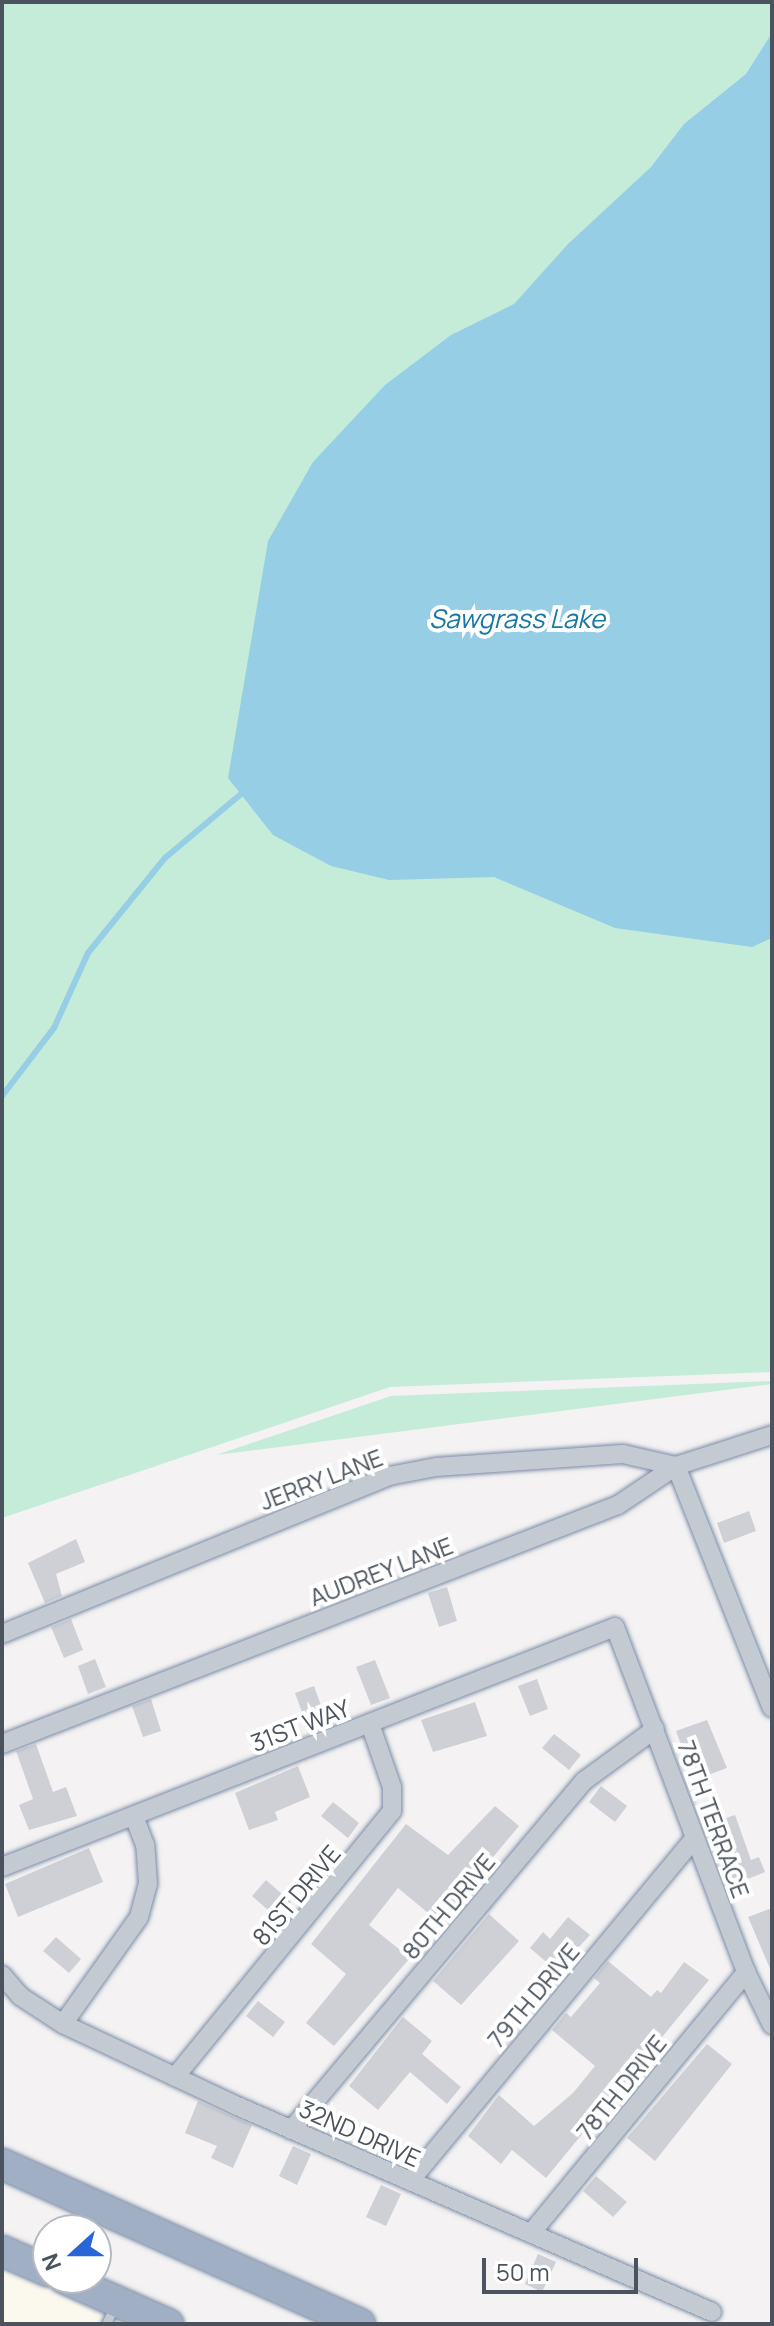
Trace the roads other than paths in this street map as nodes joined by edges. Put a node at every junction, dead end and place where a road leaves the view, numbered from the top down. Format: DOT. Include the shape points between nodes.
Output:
graph roads {
  1 [pos="772,1435"];
  2 [pos="676,1466"];
  3 [pos="615,1627"];
  4 [pos="2,1634"];
  5 [pos="772,1708"];
  6 [pos="370,1724"];
  7 [pos="655,1729"];
  8 [pos="2,1744"];
  9 [pos="134,1816"];
  10 [pos="694,1839"];
  11 [pos="2,1867"];
  12 [pos="746,1972"];
  13 [pos="2,1975"];
  14 [pos="63,2024"];
  15 [pos="772,2025"];
  16 [pos="175,2077"];
  17 [pos="291,2130"];
  18 [pos="2,2164"];
  19 [pos="410,2181"];
  20 [pos="532,2232"];
  21 [pos="2,2251"];
  22 [pos="32,2264"];
  23 [pos="85,2294"];
  24 [pos="712,2312"];
  25 [pos="111,2313"];
  26 [pos="168,2324"];
  27 [pos="360,2324"];
  1 -- 2 [label="street, AUDREY LANE"];
  2 -- 4 [label="street, JERRY LANE" via="623,1454 436,1467 389,1476"];
  2 -- 5 [label="street"];
  2 -- 8 [label="street, AUDREY LANE" via="618,1505"];
  3 -- 6 [label="street, 31ST WAY"];
  3 -- 7 [label="street, 78TH TERRACE"];
  6 -- 9 [label="street, 31ST WAY"];
  6 -- 16 [label="street, 81ST DRIVE" via="392,1787 392,1811"];
  7 -- 10 [label="street, 78TH TERRACE"];
  7 -- 17 [label="street, 80TH DRIVE" via="584,1781"];
  9 -- 11 [label="street, 31ST WAY"];
  9 -- 14 [label="street" via="145,1845 148,1884 139,1917"];
  10 -- 12 [label="street, 78TH TERRACE"];
  10 -- 19 [label="street, 79TH DRIVE"];
  12 -- 15 [label="street, 78TH TERRACE"];
  12 -- 20 [label="street, 78TH DRIVE"];
  13 -- 14 [label="street, 32ND DRIVE" via="20,1996"];
  14 -- 16 [label="street, 32ND DRIVE"];
  16 -- 17 [label="street, 32ND DRIVE"];
  17 -- 19 [label="street, 32ND DRIVE"];
  18 -- 27 [label="highway"];
  19 -- 20 [label="street, 32ND DRIVE"];
  20 -- 24 [label="street, 32ND DRIVE"];
  21 -- 22 [label="highway"];
  23 -- 25 [label="highway"];
  25 -- 26 [label="highway"];
}
